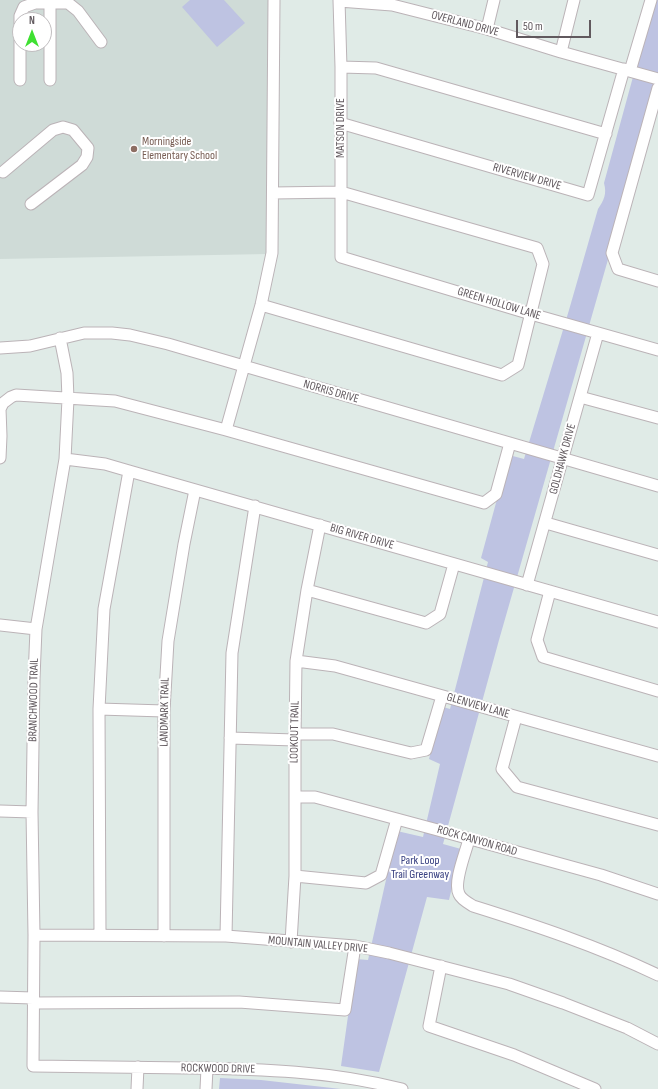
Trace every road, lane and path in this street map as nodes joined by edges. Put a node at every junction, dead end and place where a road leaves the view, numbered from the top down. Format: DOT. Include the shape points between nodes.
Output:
graph roads {
  1 [pos="274,0"];
  2 [pos="339,0"];
  3 [pos="494,0"];
  4 [pos="574,0"];
  5 [pos="651,0"];
  6 [pos="50,3"];
  7 [pos="487,29"];
  8 [pos="101,42"];
  9 [pos="561,52"];
  10 [pos="341,67"];
  11 [pos="627,70"];
  12 [pos="658,79"];
  13 [pos="20,80"];
  14 [pos="50,80"];
  15 [pos="658,88"];
  16 [pos="340,123"];
  17 [pos="606,134"];
  18 [pos="3,172"];
  19 [pos="341,192"];
  20 [pos="273,193"];
  21 [pos="31,204"];
  22 [pos="341,257"];
  23 [pos="658,281"];
  24 [pos="261,305"];
  25 [pos="530,314"];
  26 [pos="598,333"];
  27 [pos="60,338"];
  28 [pos="0,348"];
  29 [pos="658,350"];
  30 [pos="243,366"];
  31 [pos="580,397"];
  32 [pos="68,399"];
  33 [pos="658,418"];
  34 [pos="226,430"];
  35 [pos="510,444"];
  36 [pos="0,458"];
  37 [pos="562,458"];
  38 [pos="65,459"];
  39 [pos="129,471"];
  40 [pos="658,486"];
  41 [pos="195,490"];
  42 [pos="255,506"];
  43 [pos="546,523"];
  44 [pos="320,525"];
  45 [pos="658,555"];
  46 [pos="454,564"];
  47 [pos="527,585"];
  48 [pos="307,590"];
  49 [pos="550,592"];
  50 [pos="658,622"];
  51 [pos="0,625"];
  52 [pos="36,630"];
  53 [pos="296,661"];
  54 [pos="658,691"];
  55 [pos="442,696"];
  56 [pos="99,709"];
  57 [pos="164,711"];
  58 [pos="516,717"];
  59 [pos="295,737"];
  60 [pos="230,738"];
  61 [pos="658,756"];
  62 [pos="295,797"];
  63 [pos="0,811"];
  64 [pos="32,812"];
  65 [pos="397,819"];
  66 [pos="658,826"];
  67 [pos="469,839"];
  68 [pos="295,876"];
  69 [pos="658,894"];
  70 [pos="34,935"];
  71 [pos="100,935"];
  72 [pos="164,936"];
  73 [pos="226,936"];
  74 [pos="291,942"];
  75 [pos="355,946"];
  76 [pos="441,966"];
  77 [pos="658,975"];
  78 [pos="0,997"];
  79 [pos="33,1001"];
  80 [pos="658,1044"];
  81 [pos="33,1066"];
  82 [pos="138,1067"];
  83 [pos="206,1068"];
  84 [pos="382,1086"];
  85 [pos="137,1089"];
  86 [pos="206,1089"];
  87 [pos="402,1089"];
  88 [pos="595,1089"];
  1 -- 20 [label="street"];
  2 -- 7 [label="street, OVERLAND DRIVE" via="392,5"];
  2 -- 10 [label="street, MATSON DRIVE"];
  3 -- 7 [label="street"];
  4 -- 9 [label="street"];
  5 -- 11 [label="street, RIVERVIEW DRIVE"];
  6 -- 8 [label="street" via="68,3 78,11"];
  6 -- 13 [label="street" via="35,3 24,7 20,16"];
  6 -- 14 [label="street"];
  7 -- 9 [label="street, OVERLAND DRIVE"];
  9 -- 11 [label="street, OVERLAND DRIVE"];
  10 -- 16 [label="street, MATSON DRIVE"];
  10 -- 17 [label="street" via="376,68"];
  11 -- 12 [label="street, OVERLAND DRIVE"];
  11 -- 17 [label="street, RIVERVIEW DRIVE"];
  15 -- 23 [label="street" via="612,253 618,269"];
  16 -- 17 [label="street, RIVERVIEW DRIVE" via="588,195"];
  16 -- 19 [label="street, MATSON DRIVE"];
  18 -- 21 [label="street" via="54,130 63,127 73,130 88,148 87,157 82,165"];
  19 -- 20 [label="street"];
  19 -- 22 [label="street, MATSON DRIVE"];
  19 -- 25 [label="street" via="537,248 543,264"];
  20 -- 24 [label="street" via="272,253"];
  22 -- 25 [label="street, GREEN HOLLOW LANE"];
  24 -- 25 [label="street" via="502,375 518,365"];
  24 -- 30 [label="street"];
  25 -- 26 [label="street, GREEN HOLLOW LANE"];
  26 -- 29 [label="street, GREEN HOLLOW LANE"];
  26 -- 31 [label="street, GOLDHAWK DRIVE"];
  27 -- 28 [label="street, NORRIS DRIVE" via="30,346"];
  27 -- 30 [label="street, NORRIS DRIVE" via="84,333 130,335"];
  27 -- 32 [label="street, BRANCHWOOD TRAIL" via="67,373"];
  30 -- 34 [label="street"];
  30 -- 35 [label="street, NORRIS DRIVE"];
  31 -- 33 [label="street"];
  31 -- 37 [label="street, GOLDHAWK DRIVE"];
  32 -- 34 [label="street" via="115,401"];
  32 -- 36 [label="street" via="16,395 2,403"];
  32 -- 38 [label="street, BRANCHWOOD TRAIL"];
  34 -- 35 [label="street" via="484,504 496,494"];
  35 -- 37 [label="street, NORRIS DRIVE"];
  37 -- 40 [label="street, NORRIS DRIVE"];
  37 -- 43 [label="street, GOLDHAWK DRIVE"];
  38 -- 39 [label="street, BIG RIVER DRIVE" via="105,464"];
  38 -- 52 [label="street, BRANCHWOOD TRAIL"];
  39 -- 41 [label="street, BIG RIVER DRIVE"];
  39 -- 56 [label="street" via="104,610"];
  41 -- 42 [label="street, BIG RIVER DRIVE"];
  41 -- 57 [label="street, LANDMARK TRAIL" via="172,611"];
  42 -- 44 [label="street, BIG RIVER DRIVE"];
  42 -- 60 [label="street" via="232,653"];
  43 -- 45 [label="street"];
  43 -- 47 [label="street, GOLDHAWK DRIVE"];
  44 -- 46 [label="street, BIG RIVER DRIVE"];
  44 -- 48 [label="street, LOOKOUT TRAIL"];
  46 -- 47 [label="street, BIG RIVER DRIVE"];
  46 -- 48 [label="street" via="440,614 426,623"];
  47 -- 49 [label="street, BIG RIVER DRIVE"];
  48 -- 53 [label="street, LOOKOUT TRAIL"];
  49 -- 50 [label="street, BIG RIVER DRIVE"];
  49 -- 54 [label="street" via="537,640 543,657"];
  51 -- 52 [label="street"];
  52 -- 64 [label="street, BRANCHWOOD TRAIL"];
  53 -- 55 [label="street, GLENVIEW LANE" via="335,666"];
  53 -- 59 [label="street, LOOKOUT TRAIL"];
  55 -- 58 [label="street, GLENVIEW LANE"];
  55 -- 59 [label="street" via="426,750 411,754 332,734"];
  56 -- 57 [label="street"];
  56 -- 71 [label="street"];
  57 -- 72 [label="street, LANDMARK TRAIL"];
  58 -- 61 [label="street, GLENVIEW LANE"];
  58 -- 66 [label="street" via="502,769 516,787"];
  59 -- 60 [label="street"];
  59 -- 62 [label="street, LOOKOUT TRAIL"];
  60 -- 73 [label="street"];
  62 -- 65 [label="street, ROCK CANYON ROAD" via="315,797"];
  62 -- 68 [label="street, LOOKOUT TRAIL"];
  63 -- 64 [label="street"];
  64 -- 70 [label="street, BRANCHWOOD TRAIL"];
  65 -- 67 [label="street, ROCK CANYON ROAD"];
  65 -- 68 [label="street" via="381,876 366,883"];
  67 -- 69 [label="street, ROCK CANYON ROAD" via="600,875"];
  67 -- 77 [label="street" via="457,882 458,893 463,899 473,906 602,949"];
  68 -- 74 [label="street, LOOKOUT TRAIL"];
  70 -- 71 [label="street, MOUNTAIN VALLEY DRIVE"];
  70 -- 79 [label="street, BRANCHWOOD TRAIL"];
  71 -- 72 [label="street, MOUNTAIN VALLEY DRIVE"];
  72 -- 73 [label="street, MOUNTAIN VALLEY DRIVE"];
  73 -- 74 [label="street, MOUNTAIN VALLEY DRIVE"];
  74 -- 75 [label="street, MOUNTAIN VALLEY DRIVE"];
  75 -- 76 [label="street, MOUNTAIN VALLEY DRIVE"];
  75 -- 79 [label="street" via="345,1010 239,1002"];
  76 -- 80 [label="street, MOUNTAIN VALLEY DRIVE" via="508,984 563,1003 627,1028"];
  76 -- 88 [label="street" via="429,1026 514,1055"];
  78 -- 79 [label="street"];
  79 -- 81 [label="street, BRANCHWOOD TRAIL"];
  81 -- 82 [label="street, ROCKWOOD DRIVE"];
  82 -- 83 [label="street, ROCKWOOD DRIVE"];
  82 -- 85 [label="street"];
  83 -- 84 [label="street, ROCKWOOD DRIVE" via="294,1071 344,1077"];
  83 -- 86 [label="street"];
  84 -- 87 [label="street, ROCKWOOD DRIVE"];
}
